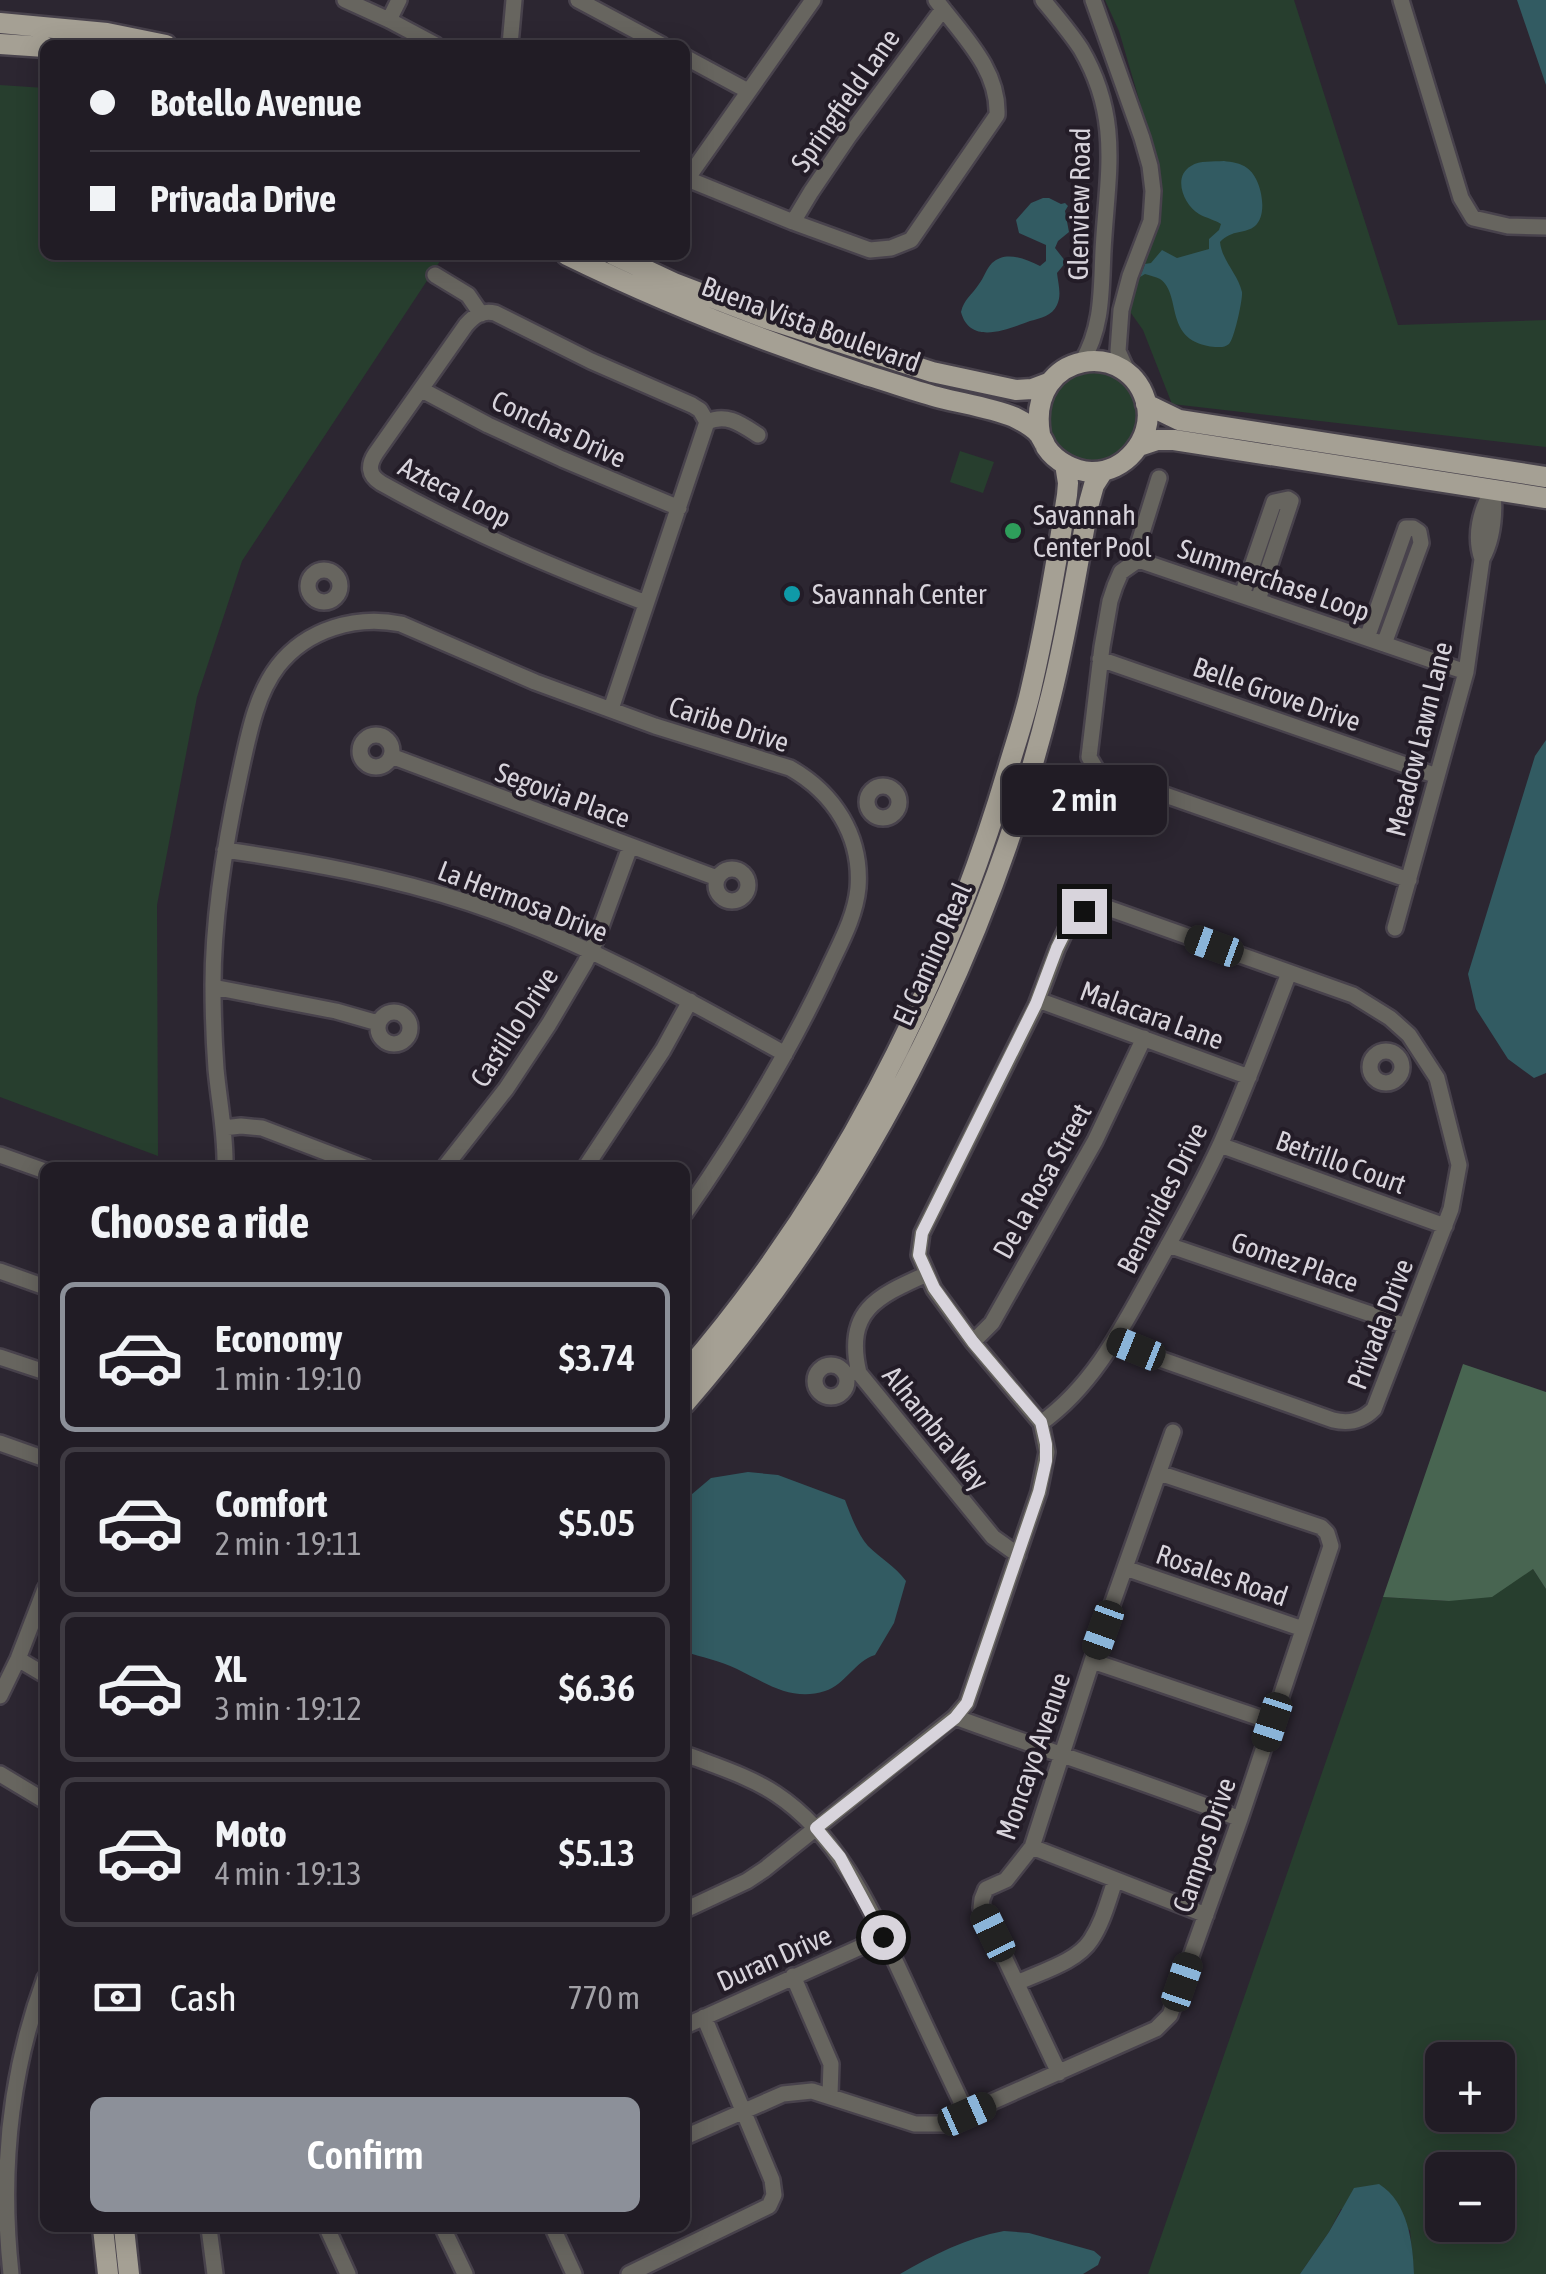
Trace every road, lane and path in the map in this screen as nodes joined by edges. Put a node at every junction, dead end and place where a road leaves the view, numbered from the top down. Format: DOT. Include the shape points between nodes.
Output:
graph roads {
  1 [pos="345,0"];
  2 [pos="399,0"];
  3 [pos="514,0"];
  4 [pos="578,0"];
  5 [pos="813,0"];
  6 [pos="1044,0"];
  7 [pos="1093,0"];
  8 [pos="1402,0"];
  9 [pos="939,4"];
  10 [pos="390,20"];
  11 [pos="0,23"];
  12 [pos="141,40"];
  13 [pos="427,40"];
  14 [pos="510,40"];
  15 [pos="653,40"];
  16 [pos="0,44"];
  17 [pos="40,47"];
  18 [pos="690,60"];
  19 [pos="748,91"];
  20 [pos="690,172"];
  21 [pos="690,180"];
  22 [pos="792,222"];
  23 [pos="1546,227"];
  24 [pos="577,260"];
  25 [pos="625,260"];
  26 [pos="436,275"];
  27 [pos="480,314"];
  28 [pos="1082,362"];
  29 [pos="932,372"];
  30 [pos="1128,373"];
  31 [pos="1048,383"];
  32 [pos="422,390"];
  33 [pos="925,394"];
  34 [pos="1146,404"];
  35 [pos="707,422"];
  36 [pos="1040,434"];
  37 [pos="758,435"];
  38 [pos="1139,446"];
  39 [pos="1065,464"];
  40 [pos="1103,471"];
  41 [pos="1546,476"];
  42 [pos="1159,478"];
  43 [pos="1494,479"];
  44 [pos="1546,498"];
  45 [pos="679,508"];
  46 [pos="1138,560"];
  47 [pos="1250,598"];
  48 [pos="330,602"];
  49 [pos="646,603"];
  50 [pos="1048,607"];
  51 [pos="1070,610"];
  52 [pos="339,626"];
  53 [pos="1367,638"];
  54 [pos="1384,644"];
  55 [pos="1100,659"];
  56 [pos="1466,672"];
  57 [pos="611,709"];
  58 [pos="391,756"];
  59 [pos="1438,776"];
  60 [pos="867,808"];
  61 [pos="844,822"];
  62 [pos="630,846"];
  63 [pos="225,850"];
  64 [pos="717,878"];
  65 [pos="1409,880"];
  66 [pos="1395,928"];
  67 [pos="591,951"];
  68 [pos="1289,973"];
  69 [pos="213,987"];
  70 [pos="1038,1000"];
  71 [pos="690,1001"];
  72 [pos="378,1024"];
  73 [pos="1144,1038"];
  74 [pos="1420,1052"];
  75 [pos="785,1054"];
  76 [pos="1402,1062"];
  77 [pos="1249,1077"];
  78 [pos="223,1128"];
  79 [pos="1220,1145"];
  80 [pos="0,1155"];
  81 [pos="225,1162"];
  82 [pos="350,1162"];
  83 [pos="449,1162"];
  84 [pos="589,1162"];
  85 [pos="40,1169"];
  86 [pos="690,1205"];
  87 [pos="1445,1226"];
  88 [pos="1168,1245"];
  89 [pos="0,1272"];
  90 [pos="926,1274"];
  91 [pos="40,1285"];
  92 [pos="1406,1326"];
  93 [pos="1115,1340"];
  94 [pos="973,1342"];
  95 [pos="0,1357"];
  96 [pos="690,1367"];
  97 [pos="40,1370"];
  98 [pos="690,1398"];
  99 [pos="1041,1422"];
  100 [pos="1174,1432"];
  101 [pos="0,1444"];
  102 [pos="40,1457"];
  103 [pos="1159,1473"];
  104 [pos="1018,1554"];
  105 [pos="1125,1568"];
  106 [pos="40,1601"];
  107 [pos="1303,1629"];
  108 [pos="18,1659"];
  109 [pos="1092,1661"];
  110 [pos="40,1671"];
  111 [pos="0,1696"];
  112 [pos="955,1718"];
  113 [pos="1272,1722"];
  114 [pos="690,1756"];
  115 [pos="1061,1756"];
  116 [pos="0,1774"];
  117 [pos="40,1798"];
  118 [pos="1240,1818"];
  119 [pos="816,1828"];
  120 [pos="1032,1848"];
  121 [pos="1114,1881"];
  122 [pos="690,1905"];
  123 [pos="1206,1916"];
  124 [pos="883,1937"];
  125 [pos="793,1976"];
  126 [pos="1017,1983"];
  127 [pos="40,1994"];
  128 [pos="704,2017"];
  129 [pos="690,2024"];
  130 [pos="1059,2073"];
  131 [pos="830,2095"];
  132 [pos="743,2110"];
  133 [pos="967,2114"];
  134 [pos="690,2135"];
  135 [pos="103,2232"];
  136 [pos="124,2232"];
  137 [pos="210,2232"];
  138 [pos="329,2232"];
  139 [pos="445,2232"];
  140 [pos="555,2232"];
  141 [pos="2,2235"];
  142 [pos="10,2274"];
  143 [pos="108,2274"];
  144 [pos="129,2274"];
  145 [pos="215,2274"];
  146 [pos="348,2274"];
  147 [pos="464,2274"];
  148 [pos="574,2274"];
  149 [pos="629,2274"];
  1 -- 10 [label="street"];
  2 -- 10 [label="street"];
  3 -- 14 [label="street"];
  4 -- 15 [label="street"];
  5 -- 19 [label="street"];
  6 -- 28 [label="street, Glenview Road" via="1080,47 1108,120 1101,306"];
  7 -- 30 [label="street, Glenview Road" via="1154,191 1152,221 1121,310 1117,341"];
  8 -- 23 [label="street" via="1461,198 1473,218"];
  9 -- 22 [label="street, Springfield Lane"];
  9 -- 22 [label="street" via="987,68 998,98 996,115 911,240 870,250"];
  10 -- 13 [label="street"];
  11 -- 12 [label="main road"];
  16 -- 17 [label="main road"];
  18 -- 19 [label="street"];
  19 -- 20 [label="street"];
  21 -- 22 [label="street"];
  24 -- 33 [label="main road, Buena Vista Boulevard" via="775,345"];
  25 -- 29 [label="main road, Buena Vista Boulevard" via="768,319"];
  26 -- 27 [label="street" via="468,295"];
  27 -- 32 [label="street, Azteca Loop"];
  27 -- 35 [label="street" via="495,313 692,405"];
  28 -- 30 [label="main road"];
  28 -- 31 [label="main road"];
  29 -- 31 [label="main road, Buena Vista Boulevard" via="1016,390"];
  29 -- 33 [label="main road"];
  30 -- 34 [label="main road"];
  31 -- 36 [label="main road" via="1037,416"];
  32 -- 45 [label="street, Conchas Drive"];
  32 -- 49 [label="street, Azteca Loop" via="372,460 374,478 501,544"];
  33 -- 36 [label="main road, Buena Vista Boulevard" via="1017,418"];
  34 -- 38 [label="main road"];
  34 -- 43 [label="main road" via="1179,420"];
  35 -- 37 [label="street" via="726,418"];
  35 -- 45 [label="street"];
  36 -- 39 [label="main road"];
  38 -- 40 [label="main road"];
  38 -- 43 [label="main road" via="1174,440"];
  39 -- 40 [label="main road"];
  39 -- 50 [label="main road, El Camino Real" via="1067,495"];
  40 -- 51 [label="main road, El Camino Real" via="1089,503"];
  41 -- 43 [label="main road"];
  42 -- 46 [label="street"];
  43 -- 44 [label="main road"];
  43 -- 56 [label="street, Meadow Lawn Lane"];
  45 -- 49 [label="street"];
  46 -- 47 [label="street, Summerchase Loop"];
  46 -- 55 [label="street, Summerchase Loop" via="1115,586"];
  47 -- 47 [label="street" via="1274,502 1291,500"];
  47 -- 53 [label="street, Summerchase Loop"];
  48 -- 52 [label="street"];
  49 -- 57 [label="street"];
  50 -- 51 [label="main road"];
  50 -- 96 [label="main road, El Camino Real" via="990,828 906,1034 792,1231"];
  51 -- 98 [label="main road, El Camino Real" via="1010,835 926,1038 808,1244"];
  52 -- 57 [label="street, Caribe Drive" via="401,624"];
  52 -- 63 [label="street, Caribe Drive" via="292,650 266,686"];
  53 -- 54 [label="street, Summerchase Loop"];
  53 -- 54 [label="street" via="1406,528 1413,528 1421,543"];
  54 -- 56 [label="street, Summerchase Loop"];
  55 -- 59 [label="street, Belle Grove Drive"];
  55 -- 65 [label="street, Summerchase Loop" via="1089,756 1102,774"];
  56 -- 59 [label="street, Meadow Lawn Lane"];
  57 -- 61 [label="street, Caribe Drive" via="790,768 823,792"];
  58 -- 62 [label="street, Segovia Place"];
  59 -- 65 [label="street, Meadow Lawn Lane"];
  60 -- 61 [label="street"];
  61 -- 75 [label="street, Caribe Drive" via="858,869 854,907"];
  62 -- 64 [label="street, Segovia Place"];
  62 -- 67 [label="street, Castillo Drive"];
  63 -- 67 [label="street, La Hermosa Drive" via="408,885"];
  63 -- 69 [label="street, Caribe Drive"];
  65 -- 66 [label="street, Meadow Lawn Lane"];
  67 -- 71 [label="street, La Hermosa Drive"];
  67 -- 83 [label="street, Castillo Drive" via="516,1075"];
  68 -- 70 [label="street, Privada Drive" via="1094,906 1072,918"];
  68 -- 74 [label="street, Privada Drive" via="1367,1003 1409,1035"];
  68 -- 77 [label="street, Benavides Drive"];
  69 -- 72 [label="street"];
  69 -- 78 [label="street, Caribe Drive"];
  70 -- 73 [label="street, Malacara Lane"];
  70 -- 90 [label="street, Privada Drive" via="922,1233 919,1255"];
  71 -- 75 [label="street, La Hermosa Drive"];
  71 -- 84 [label="street"];
  73 -- 77 [label="street, Malacara Lane"];
  73 -- 94 [label="street, De la Rosa Street" via="1095,1141 992,1324"];
  74 -- 76 [label="street"];
  74 -- 87 [label="street, Privada Drive" via="1437,1078 1459,1165"];
  75 -- 86 [label="street, Caribe Drive"];
  77 -- 79 [label="street, Benavides Drive"];
  78 -- 81 [label="street, Caribe Drive"];
  78 -- 82 [label="street" via="262,1128"];
  79 -- 87 [label="street, Betrillo Court"];
  79 -- 88 [label="street, Benavides Drive"];
  80 -- 85 [label="street"];
  87 -- 92 [label="street, Privada Drive"];
  88 -- 92 [label="street, Gomez Place"];
  88 -- 93 [label="street, Benavides Drive"];
  89 -- 91 [label="street"];
  90 -- 94 [label="street"];
  90 -- 104 [label="street, Alhambra Way" via="878,1296 864,1314 852,1374 993,1537"];
  92 -- 93 [label="street, Privada Drive" via="1374,1409 1352,1422"];
  93 -- 99 [label="street, Benavides Drive" via="1088,1379"];
  94 -- 99 [label="street"];
  95 -- 97 [label="street"];
  99 -- 104 [label="street" via="1043,1476"];
  100 -- 103 [label="street, Moncayo Avenue"];
  101 -- 102 [label="street"];
  103 -- 105 [label="street, Moncayo Avenue"];
  103 -- 107 [label="street, Campos Drive" via="1327,1533 1331,1546"];
  104 -- 112 [label="street" via="967,1703"];
  105 -- 107 [label="street, Rosales Road"];
  105 -- 109 [label="street, Moncayo Avenue"];
  106 -- 108 [label="street"];
  107 -- 113 [label="street, Campos Drive"];
  108 -- 110 [label="street"];
  108 -- 111 [label="street"];
  109 -- 113 [label="street"];
  109 -- 115 [label="street, Moncayo Avenue"];
  112 -- 115 [label="street"];
  112 -- 119 [label="street"];
  113 -- 118 [label="street, Campos Drive"];
  114 -- 119 [label="street" via="775,1793"];
  115 -- 118 [label="street"];
  115 -- 120 [label="street, Moncayo Avenue"];
  116 -- 117 [label="street"];
  118 -- 123 [label="street, Campos Drive"];
  119 -- 122 [label="street" via="747,1881"];
  119 -- 124 [label="street" via="840,1857"];
  120 -- 121 [label="street"];
  120 -- 126 [label="street, Moncayo Avenue" via="1006,1880 986,1889 981,1908"];
  121 -- 123 [label="street"];
  121 -- 126 [label="street" via="1084,1949"];
  123 -- 130 [label="street, Campos Drive" via="1170,2015 1156,2029"];
  124 -- 125 [label="street, Duran Drive"];
  124 -- 133 [label="street"];
  125 -- 128 [label="street, Duran Drive"];
  125 -- 131 [label="street" via="831,2064"];
  126 -- 130 [label="street, Moncayo Avenue"];
  127 -- 141 [label="street" via="11,2104"];
  128 -- 129 [label="street, Duran Drive"];
  128 -- 132 [label="street"];
  130 -- 133 [label="street, Campos Drive"];
  131 -- 132 [label="street, Campos Drive" via="784,2094"];
  131 -- 133 [label="street, Campos Drive" via="915,2124 942,2124"];
  132 -- 134 [label="street, Campos Drive"];
  132 -- 149 [label="street" via="772,2180 769,2206"];
  135 -- 143 [label="main road"];
  136 -- 144 [label="main road"];
  137 -- 145 [label="street"];
  138 -- 146 [label="street"];
  139 -- 147 [label="street"];
  140 -- 148 [label="street"];
  141 -- 142 [label="street"];
}
